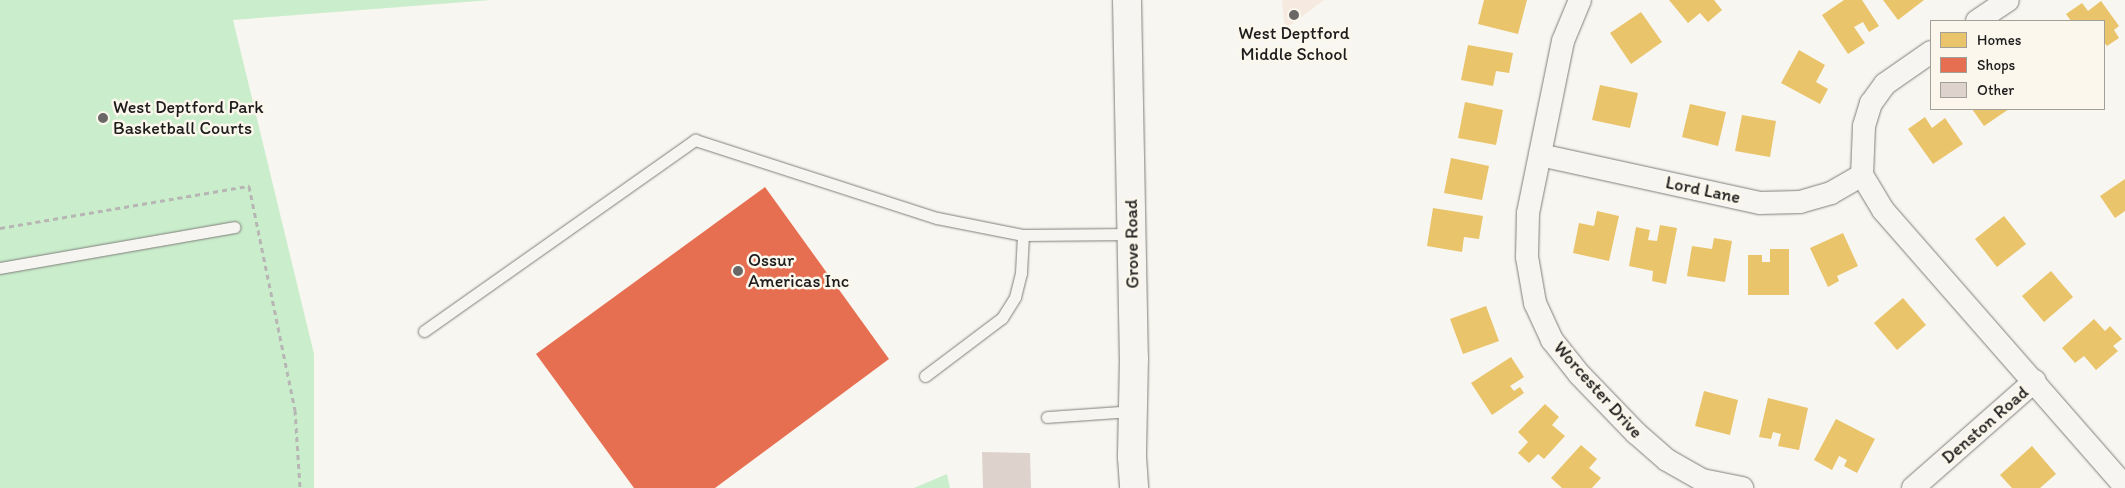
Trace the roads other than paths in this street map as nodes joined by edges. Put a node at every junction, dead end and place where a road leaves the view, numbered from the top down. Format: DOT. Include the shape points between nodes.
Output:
graph roads {
  1 [pos="1128,0"];
  2 [pos="1580,0"];
  3 [pos="2008,0"];
  4 [pos="1978,20"];
  5 [pos="1930,53"];
  6 [pos="1540,155"];
  7 [pos="1862,175"];
  8 [pos="234,227"];
  9 [pos="1131,234"];
  10 [pos="1023,236"];
  11 [pos="0,268"];
  12 [pos="424,331"];
  13 [pos="925,376"];
  14 [pos="2035,382"];
  15 [pos="1132,411"];
  16 [pos="1047,417"];
  17 [pos="2125,486"];
  18 [pos="1134,488"];
  19 [pos="1742,488"];
  20 [pos="1913,488"];
  1 -- 9 [label="main road, Grove Road"];
  2 -- 6 [label="street, Worcester Drive" via="1563,40"];
  3 -- 4 [label="street"];
  5 -- 7 [label="street" via="1885,84 1871,103 1864,126"];
  6 -- 7 [label="street, Lord Lane" via="1760,203 1800,202 1832,193"];
  6 -- 19 [label="street, Worcester Drive" via="1528,213 1527,257 1535,303 1552,340 1579,374 1667,460 1702,480"];
  7 -- 14 [label="street" via="1883,210"];
  8 -- 11 [label="lane"];
  9 -- 10 [label="lane"];
  9 -- 15 [label="main road, Grove Road"];
  10 -- 12 [label="lane" via="937,218 695,140"];
  10 -- 13 [label="lane" via="1021,273 1015,297 1002,318"];
  14 -- 17 [label="street"];
  14 -- 20 [label="street, Denston Road"];
  15 -- 16 [label="lane"];
  15 -- 18 [label="main road, Grove Road"];
}
